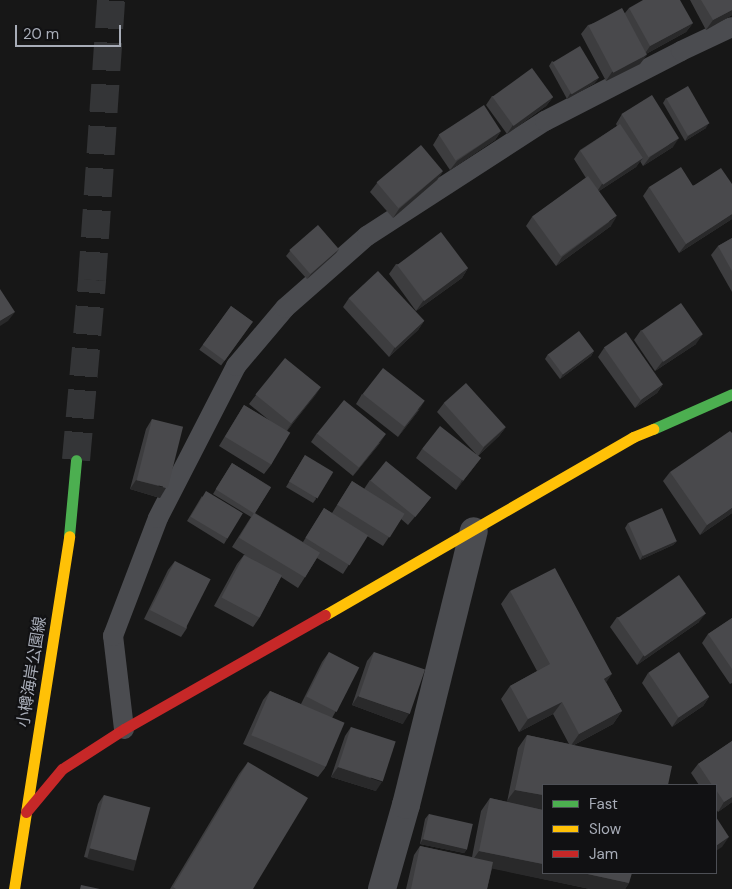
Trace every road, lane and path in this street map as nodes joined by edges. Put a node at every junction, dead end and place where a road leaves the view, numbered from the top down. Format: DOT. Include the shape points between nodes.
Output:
graph roads {
  1 [pos="732,27"];
  2 [pos="732,394"];
  3 [pos="76,460"];
  4 [pos="474,530"];
  5 [pos="124,729"];
  6 [pos="26,812"];
  7 [pos="14,889"];
  8 [pos="382,889"];
  1 -- 5 [label="lane" via="545,121 367,236 285,308 236,366 158,518 113,636"];
  2 -- 4 [label="street" via="633,437"];
  3 -- 6 [label="street, 小樽海岸公園線" via="68,545"];
  4 -- 5 [label="street"];
  4 -- 8 [label="street"];
  5 -- 6 [label="street" via="62,769"];
  6 -- 7 [label="street, 小樽海岸公園線"];
}
